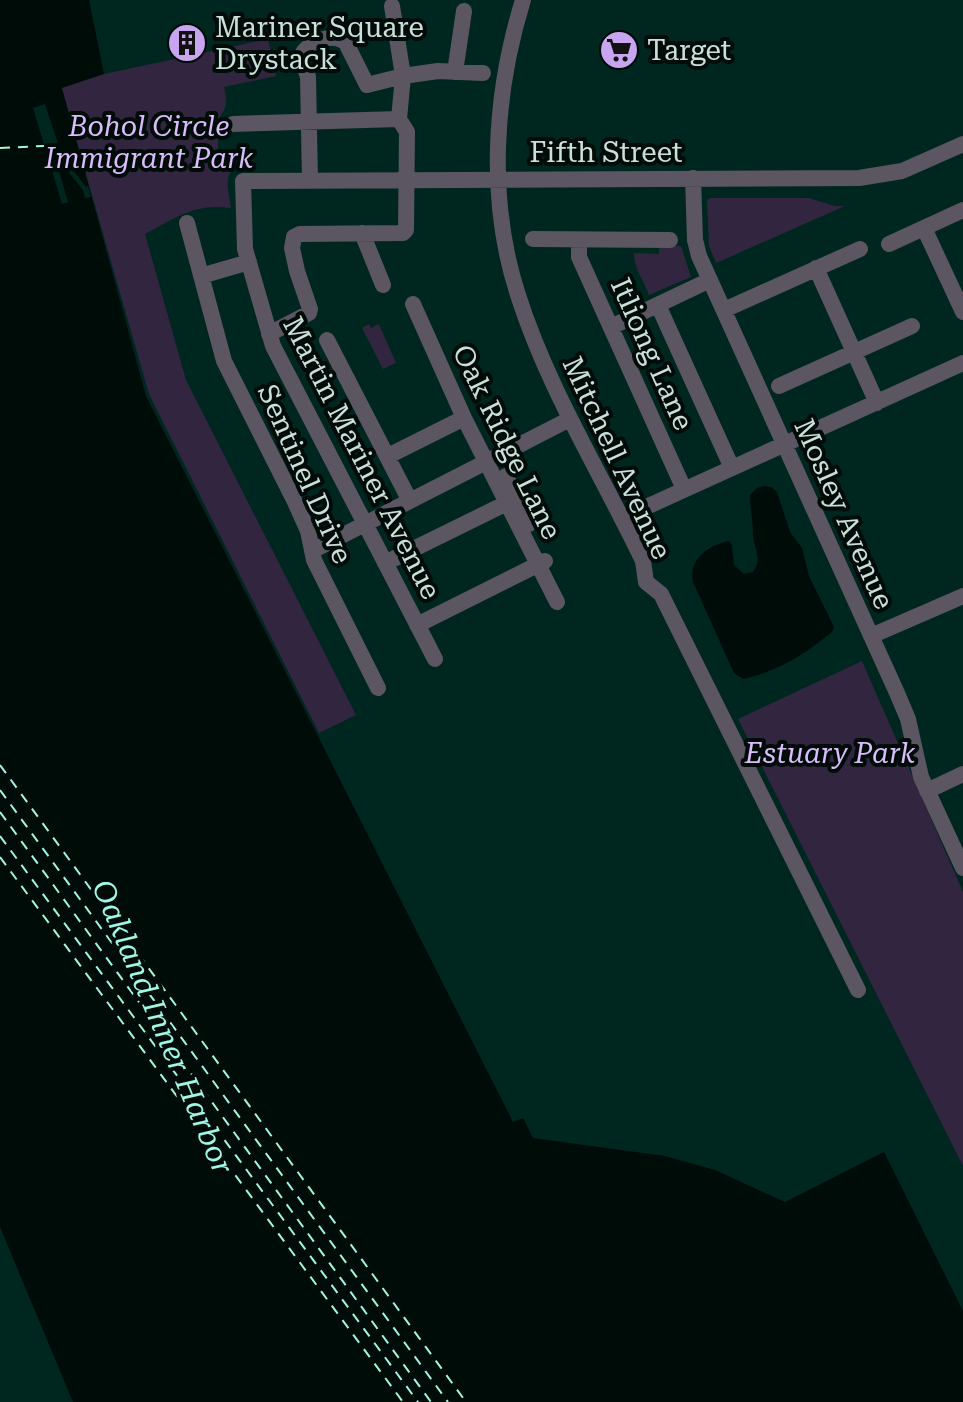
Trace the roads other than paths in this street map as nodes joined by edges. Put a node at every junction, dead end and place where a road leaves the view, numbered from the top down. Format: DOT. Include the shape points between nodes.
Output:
graph roads {
  1 [pos="523,0"];
  2 [pos="392,6"];
  3 [pos="464,11"];
  4 [pos="455,72"];
  5 [pos="483,73"];
  6 [pos="403,76"];
  7 [pos="399,119"];
  8 [pos="310,123"];
  9 [pos="233,124"];
  10 [pos="963,144"];
  11 [pos="499,178"];
  12 [pos="693,178"];
  13 [pos="407,179"];
  14 [pos="243,181"];
  15 [pos="310,181"];
  16 [pos="963,210"];
  17 [pos="187,223"];
  18 [pos="924,228"];
  19 [pos="362,233"];
  20 [pos="533,239"];
  21 [pos="579,240"];
  22 [pos="670,240"];
  23 [pos="889,244"];
  24 [pos="860,249"];
  25 [pos="249,262"];
  26 [pos="816,268"];
  27 [pos="201,276"];
  28 [pos="710,280"];
  29 [pos="383,285"];
  30 [pos="413,304"];
  31 [pos="658,305"];
  32 [pos="724,310"];
  33 [pos="963,312"];
  34 [pos="912,326"];
  35 [pos="611,327"];
  36 [pos="269,334"];
  37 [pos="327,340"];
  38 [pos="854,351"];
  39 [pos="963,363"];
  40 [pos="779,386"];
  41 [pos="877,403"];
  42 [pos="464,418"];
  43 [pos="570,419"];
  44 [pos="784,445"];
  45 [pos="388,456"];
  46 [pos="492,459"];
  47 [pos="732,468"];
  48 [pos="684,489"];
  49 [pos="511,500"];
  50 [pos="410,501"];
  51 [pos="622,518"];
  52 [pos="365,524"];
  53 [pos="312,551"];
  54 [pos="543,562"];
  55 [pos="385,563"];
  56 [pos="963,596"];
  57 [pos="562,600"];
  58 [pos="417,625"];
  59 [pos="871,636"];
  60 [pos="435,659"];
  61 [pos="378,688"];
  62 [pos="963,774"];
  63 [pos="927,791"];
  64 [pos="963,868"];
  65 [pos="858,990"];
  1 -- 11 [label="street, Mitchell Avenue" via="503,83"];
  2 -- 6 [label="street"];
  3 -- 4 [label="street"];
  4 -- 5 [label="street"];
  4 -- 6 [label="street"];
  6 -- 7 [label="street"];
  6 -- 8 [label="street" via="367,85 340,38 311,45 300,58 308,77"];
  7 -- 8 [label="street"];
  7 -- 13 [label="street" via="407,132"];
  8 -- 9 [label="street"];
  8 -- 15 [label="street"];
  10 -- 12 [label="street, Fifth Street" via="902,171 874,177"];
  11 -- 12 [label="street, Fifth Street"];
  11 -- 13 [label="street, Fifth Street"];
  11 -- 43 [label="street, Mitchell Avenue" via="504,238 518,297"];
  12 -- 28 [label="street, Mosley Avenue" via="695,240"];
  13 -- 15 [label="street, Fifth Street"];
  13 -- 19 [label="street" via="406,230"];
  14 -- 15 [label="street, Fifth Street"];
  14 -- 25 [label="street, Martin Mariner Avenue"];
  16 -- 18 [label="street"];
  17 -- 27 [label="street, Sentinel Drive"];
  18 -- 23 [label="street"];
  18 -- 33 [label="street"];
  19 -- 29 [label="street"];
  19 -- 36 [label="street" via="294,237 292,248 309,313"];
  20 -- 21 [label="street"];
  21 -- 22 [label="street"];
  21 -- 35 [label="street, Itliong Lane" via="579,257"];
  24 -- 26 [label="street"];
  25 -- 27 [label="street"];
  25 -- 36 [label="street, Martin Mariner Avenue"];
  26 -- 32 [label="street"];
  26 -- 38 [label="street"];
  27 -- 53 [label="street, Sentinel Drive" via="224,361 300,512"];
  28 -- 31 [label="street"];
  28 -- 32 [label="street, Mosley Avenue"];
  30 -- 42 [label="street, Oak Ridge Lane"];
  31 -- 35 [label="street"];
  31 -- 47 [label="street"];
  32 -- 44 [label="street, Mosley Avenue"];
  34 -- 38 [label="street"];
  35 -- 48 [label="street, Itliong Lane"];
  36 -- 52 [label="street, Martin Mariner Avenue"];
  37 -- 45 [label="street"];
  38 -- 40 [label="street"];
  38 -- 41 [label="street"];
  39 -- 41 [label="street"];
  41 -- 44 [label="street"];
  42 -- 45 [label="street"];
  42 -- 46 [label="street, Oak Ridge Lane"];
  43 -- 46 [label="street"];
  43 -- 51 [label="street, Mitchell Avenue"];
  44 -- 47 [label="street"];
  44 -- 59 [label="street, Mosley Avenue"];
  45 -- 50 [label="street"];
  46 -- 49 [label="street, Oak Ridge Lane"];
  46 -- 50 [label="street"];
  47 -- 48 [label="street"];
  48 -- 51 [label="street"];
  49 -- 54 [label="street, Oak Ridge Lane"];
  49 -- 55 [label="street"];
  50 -- 52 [label="street"];
  51 -- 65 [label="street, Mitchell Avenue" via="643,561 646,582 661,594"];
  52 -- 53 [label="street"];
  52 -- 55 [label="street, Martin Mariner Avenue"];
  53 -- 61 [label="street, Sentinel Drive"];
  54 -- 57 [label="street, Oak Ridge Lane"];
  54 -- 58 [label="street"];
  55 -- 58 [label="street, Martin Mariner Avenue"];
  56 -- 59 [label="street"];
  58 -- 60 [label="street, Martin Mariner Avenue"];
  59 -- 63 [label="street, Mosley Avenue" via="903,705"];
  62 -- 63 [label="street"];
  63 -- 64 [label="street, Mosley Avenue"];
}
